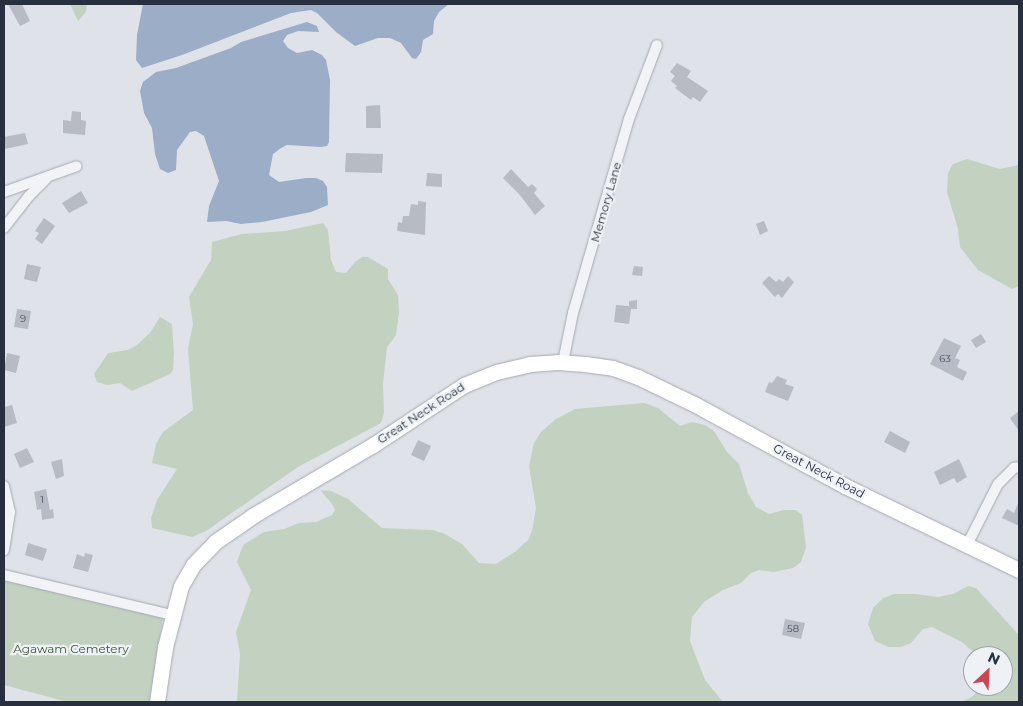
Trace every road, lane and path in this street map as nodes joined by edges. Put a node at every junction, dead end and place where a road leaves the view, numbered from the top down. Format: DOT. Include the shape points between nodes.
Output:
graph roads {
  1 [pos="657,45"];
  2 [pos="77,166"];
  3 [pos="49,176"];
  4 [pos="4,192"];
  5 [pos="4,228"];
  6 [pos="563,362"];
  7 [pos="1019,467"];
  8 [pos="4,486"];
  9 [pos="967,545"];
  10 [pos="4,551"];
  11 [pos="1019,570"];
  12 [pos="4,575"];
  13 [pos="172,615"];
  14 [pos="157,702"];
  1 -- 6 [label="street, Memory Lane" via="627,128 573,313"];
  2 -- 3 [label="street"];
  3 -- 4 [label="street"];
  3 -- 5 [label="street"];
  6 -- 9 [label="street, Great Neck Road" via="613,368 653,383 845,486"];
  6 -- 13 [label="street, Great Neck Road" via="504,369 464,385 373,445 226,532 189,570"];
  7 -- 9 [label="street" via="998,484"];
  8 -- 10 [label="street" via="10,520"];
  9 -- 11 [label="street, Great Neck Road"];
  12 -- 13 [label="street"];
  13 -- 14 [label="street, Great Neck Road"];
}
